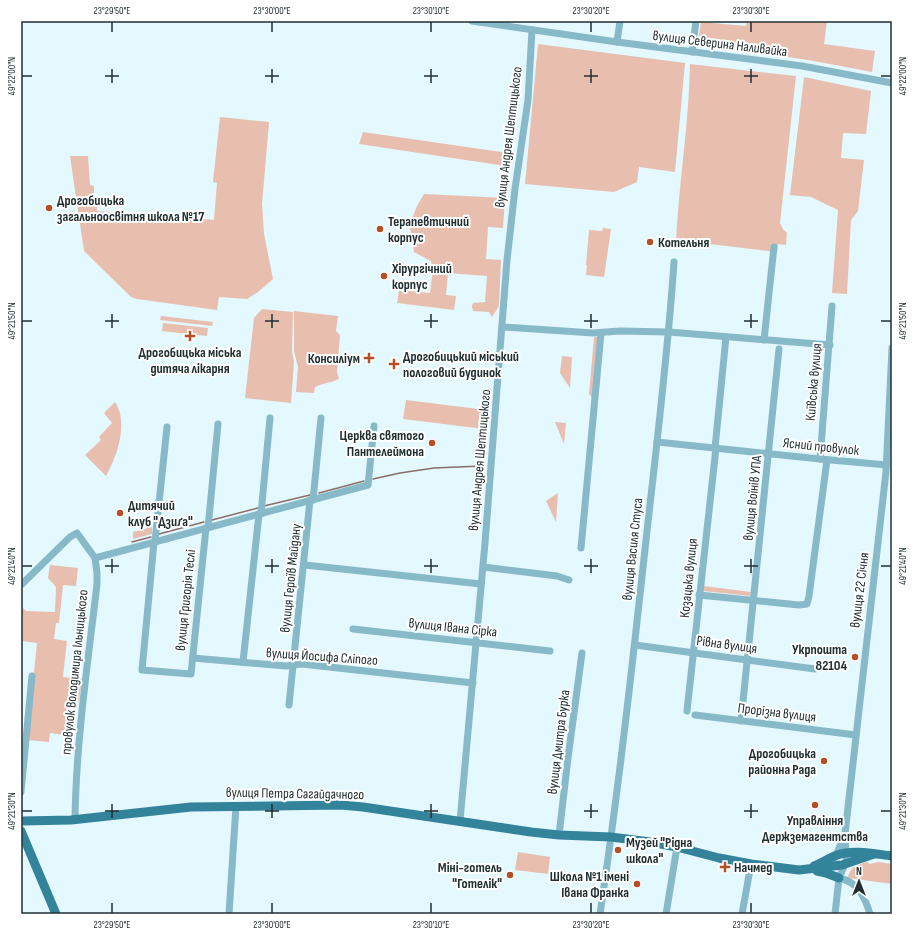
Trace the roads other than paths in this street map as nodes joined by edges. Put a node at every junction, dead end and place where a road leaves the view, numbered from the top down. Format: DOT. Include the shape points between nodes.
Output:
graph roads {
  1 [pos="472,21"];
  2 [pos="620,21"];
  3 [pos="696,21"];
  4 [pos="516,24"];
  5 [pos="532,30"];
  6 [pos="617,42"];
  7 [pos="692,52"];
  8 [pos="892,83"];
  9 [pos="774,247"];
  10 [pos="674,262"];
  11 [pos="832,306"];
  12 [pos="502,327"];
  13 [pos="669,332"];
  14 [pos="601,333"];
  15 [pos="726,337"];
  16 [pos="764,340"];
  17 [pos="830,345"];
  18 [pos="892,348"];
  19 [pos="779,349"];
  20 [pos="270,418"];
  21 [pos="321,418"];
  22 [pos="218,424"];
  23 [pos="374,426"];
  24 [pos="167,427"];
  25 [pos="657,442"];
  26 [pos="715,448"];
  27 [pos="769,454"];
  28 [pos="823,460"];
  29 [pos="888,467"];
  30 [pos="311,500"];
  31 [pos="260,514"];
  32 [pos="207,528"];
  33 [pos="155,541"];
  34 [pos="581,548"];
  35 [pos="95,558"];
  36 [pos="304,565"];
  37 [pos="483,567"];
  38 [pos="569,580"];
  39 [pos="481,584"];
  40 [pos="21,585"];
  41 [pos="700,595"];
  42 [pos="754,600"];
  43 [pos="353,629"];
  44 [pos="476,643"];
  45 [pos="635,645"];
  46 [pos="550,652"];
  47 [pos="582,653"];
  48 [pos="694,653"];
  49 [pos="193,658"];
  50 [pos="748,660"];
  51 [pos="243,662"];
  52 [pos="294,665"];
  53 [pos="815,669"];
  54 [pos="32,676"];
  55 [pos="473,683"];
  56 [pos="289,705"];
  57 [pos="687,711"];
  58 [pos="695,715"];
  59 [pos="741,721"];
  60 [pos="856,736"];
  61 [pos="21,792"];
  62 [pos="236,806"];
  63 [pos="75,820"];
  64 [pos="21,821"];
  65 [pos="460,821"];
  66 [pos="21,830"];
  67 [pos="845,834"];
  68 [pos="559,835"];
  69 [pos="611,837"];
  70 [pos="677,846"];
  71 [pos="860,853"];
  72 [pos="874,854"];
  73 [pos="892,856"];
  74 [pos="840,859"];
  75 [pos="751,864"];
  76 [pos="806,870"];
  77 [pos="839,878"];
  78 [pos="56,914"];
  79 [pos="229,914"];
  80 [pos="600,914"];
  81 [pos="666,914"];
  82 [pos="742,914"];
  83 [pos="835,914"];
  84 [pos="870,914"];
  1 -- 4 [label="street, вулиця Северина Наливайка"];
  2 -- 6 [label="street"];
  3 -- 7 [label="street"];
  4 -- 5 [label="street, вулиця Северина Наливайка"];
  5 -- 6 [label="street, вулиця Северина Наливайка"];
  5 -- 12 [label="street, вулиця Андрея Шептицького" via="528,100 513,204"];
  6 -- 7 [label="street, вулиця Северина Наливайка"];
  7 -- 8 [label="street, вулиця Северина Наливайка" via="809,68"];
  9 -- 16 [label="street"];
  10 -- 13 [label="street, вулиця Василя Стуса"];
  11 -- 17 [label="street, Київська вулиця"];
  12 -- 14 [label="street"];
  12 -- 37 [label="street, вулиця Андрея Шептицького"];
  13 -- 14 [label="street"];
  13 -- 15 [label="street"];
  13 -- 25 [label="street, вулиця Василя Стуса"];
  14 -- 34 [label="street"];
  15 -- 16 [label="street"];
  15 -- 26 [label="street, Козацька вулиця"];
  16 -- 17 [label="street"];
  17 -- 28 [label="street, Київська вулиця"];
  18 -- 29 [label="street, вулиця 22 Січня"];
  19 -- 27 [label="street, вулиця Воїнів УПА"];
  20 -- 31 [label="street"];
  21 -- 30 [label="street, вулиця Героїв Майдану"];
  22 -- 32 [label="street, вулиця Григорія Теслі"];
  23 -- 30 [label="street" via="368,485"];
  24 -- 33 [label="street"];
  25 -- 26 [label="street, Ясний провулок"];
  25 -- 45 [label="street, вулиця Василя Стуса"];
  26 -- 27 [label="street, Ясний провулок"];
  26 -- 41 [label="street, Козацька вулиця"];
  27 -- 28 [label="street, Ясний провулок"];
  27 -- 42 [label="street, вулиця Воїнів УПА"];
  28 -- 29 [label="street, Ясний провулок"];
  28 -- 42 [label="street, Київська вулиця" via="807,604"];
  29 -- 60 [label="street, вулиця 22 Січня"];
  30 -- 31 [label="street"];
  30 -- 36 [label="street, вулиця Героїв Майдану"];
  31 -- 32 [label="street"];
  31 -- 51 [label="street"];
  32 -- 33 [label="street"];
  32 -- 49 [label="street, вулиця Григорія Теслі"];
  33 -- 35 [label="street"];
  33 -- 49 [label="street, вулиця Григорія Теслі" via="142,670 191,674"];
  35 -- 40 [label="street" via="77,533"];
  35 -- 63 [label="street, провулок Володимира Ільницького" via="97,584 78,747"];
  36 -- 39 [label="street"];
  36 -- 52 [label="street, вулиця Героїв Майдану"];
  37 -- 38 [label="street" via="557,576"];
  37 -- 39 [label="street, вулиця Андрея Шептицького"];
  39 -- 44 [label="street, вулиця Андрея Шептицького"];
  41 -- 42 [label="street"];
  41 -- 48 [label="street, Козацька вулиця"];
  42 -- 50 [label="street, вулиця Воїнів УПА"];
  43 -- 44 [label="street, вулиця Івана Сірка"];
  44 -- 46 [label="street, вулиця Івана Сірка"];
  44 -- 55 [label="street, вулиця Андрея Шептицького"];
  45 -- 48 [label="street, Рівна вулиця"];
  45 -- 69 [label="street, вулиця Василя Стуса"];
  47 -- 68 [label="street, вулиця Дмитра Бурка"];
  48 -- 50 [label="street, Рівна вулиця"];
  48 -- 57 [label="street, Козацька вулиця"];
  49 -- 51 [label="street, вулиця Йосифа Сліпого"];
  50 -- 53 [label="street, Рівна вулиця"];
  50 -- 59 [label="street, вулиця Воїнів УПА"];
  51 -- 52 [label="street, вулиця Йосифа Сліпого"];
  52 -- 55 [label="street, вулиця Йосифа Сліпого"];
  52 -- 56 [label="street, вулиця Героїв Майдану"];
  54 -- 61 [label="street"];
  55 -- 65 [label="street, вулиця Андрея Шептицького"];
  58 -- 59 [label="street, Прорізна вулиця"];
  59 -- 60 [label="street, Прорізна вулиця"];
  60 -- 67 [label="street, вулиця 22 Січня"];
  62 -- 63 [label="main road, вулиця Петра Сагайдачного" via="191,807"];
  62 -- 65 [label="main road, вулиця Петра Сагайдачного" via="341,805"];
  62 -- 79 [label="street"];
  63 -- 64 [label="main road, вулиця Петра Сагайдачного"];
  65 -- 68 [label="main road, вулиця Петра Сагайдачного"];
  66 -- 78 [label="main road"];
  67 -- 71 [label="street" via="850,844"];
  67 -- 74 [label="street, вулиця 22 Січня"];
  68 -- 69 [label="main road, вулиця Петра Сагайдачного"];
  69 -- 70 [label="main road, вулиця Петра Сагайдачного"];
  69 -- 80 [label="street, вулиця Василя Стуса"];
  70 -- 75 [label="main road, вулиця Петра Сагайдачного" via="707,856"];
  70 -- 81 [label="street"];
  71 -- 72 [label="main road"];
  71 -- 74 [label="main road"];
  72 -- 73 [label="main road"];
  72 -- 74 [label="main road"];
  74 -- 76 [label="main road"];
  74 -- 77 [label="street"];
  75 -- 76 [label="main road, вулиця Петра Сагайдачного"];
  75 -- 82 [label="street"];
  76 -- 77 [label="main road, вулиця Петра Сагайдачного"];
  77 -- 83 [label="street"];
  77 -- 84 [label="street" via="857,887 865,898"];
}
